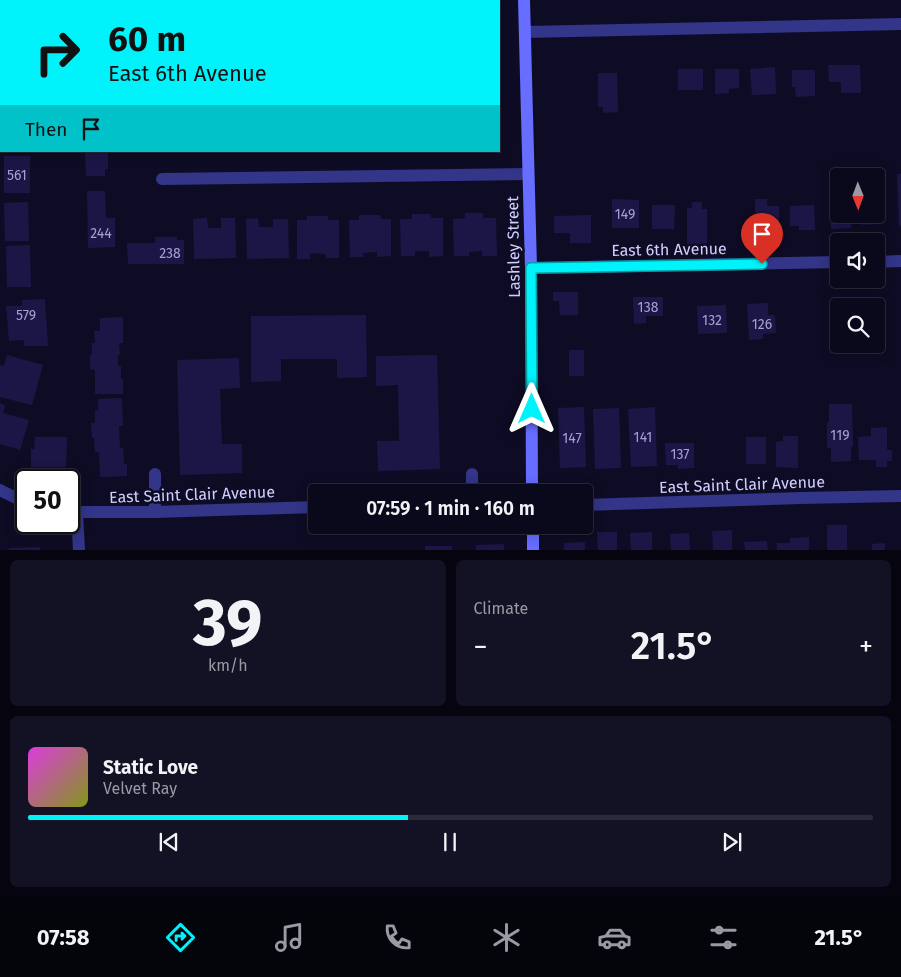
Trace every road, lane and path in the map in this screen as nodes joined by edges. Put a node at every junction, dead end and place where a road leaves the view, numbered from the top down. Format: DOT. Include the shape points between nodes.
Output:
graph roads {
  1 [pos="524,0"];
  2 [pos="901,24"];
  3 [pos="525,32"];
  4 [pos="528,174"];
  5 [pos="162,179"];
  6 [pos="901,261"];
  7 [pos="830,262"];
  8 [pos="885,262"];
  9 [pos="531,268"];
  10 [pos="155,474"];
  11 [pos="472,474"];
  12 [pos="472,484"];
  13 [pos="532,484"];
  14 [pos="0,490"];
  15 [pos="901,496"];
  16 [pos="15,498"];
  17 [pos="593,505"];
  18 [pos="308,507"];
  19 [pos="80,512"];
  20 [pos="155,512"];
  21 [pos="76,534"];
  22 [pos="532,534"];
  23 [pos="79,550"];
  24 [pos="533,550"];
  1 -- 3 [label="main road, Lashley Street"];
  2 -- 3 [label="street"];
  3 -- 4 [label="main road, Lashley Street"];
  4 -- 5 [label="street"];
  4 -- 9 [label="main road, Lashley Street"];
  6 -- 8 [label="street"];
  7 -- 9 [label="street, East 6th Avenue"];
  9 -- 13 [label="main road, Lashley Street"];
  10 -- 20 [label="street"];
  11 -- 12 [label="street"];
  14 -- 16 [label="street"];
  15 -- 17 [label="street, East Saint Clair Avenue"];
  18 -- 20 [label="street, East Saint Clair Avenue"];
  19 -- 20 [label="street, East Saint Clair Avenue"];
  21 -- 23 [label="street"];
  22 -- 24 [label="main road"];
}
